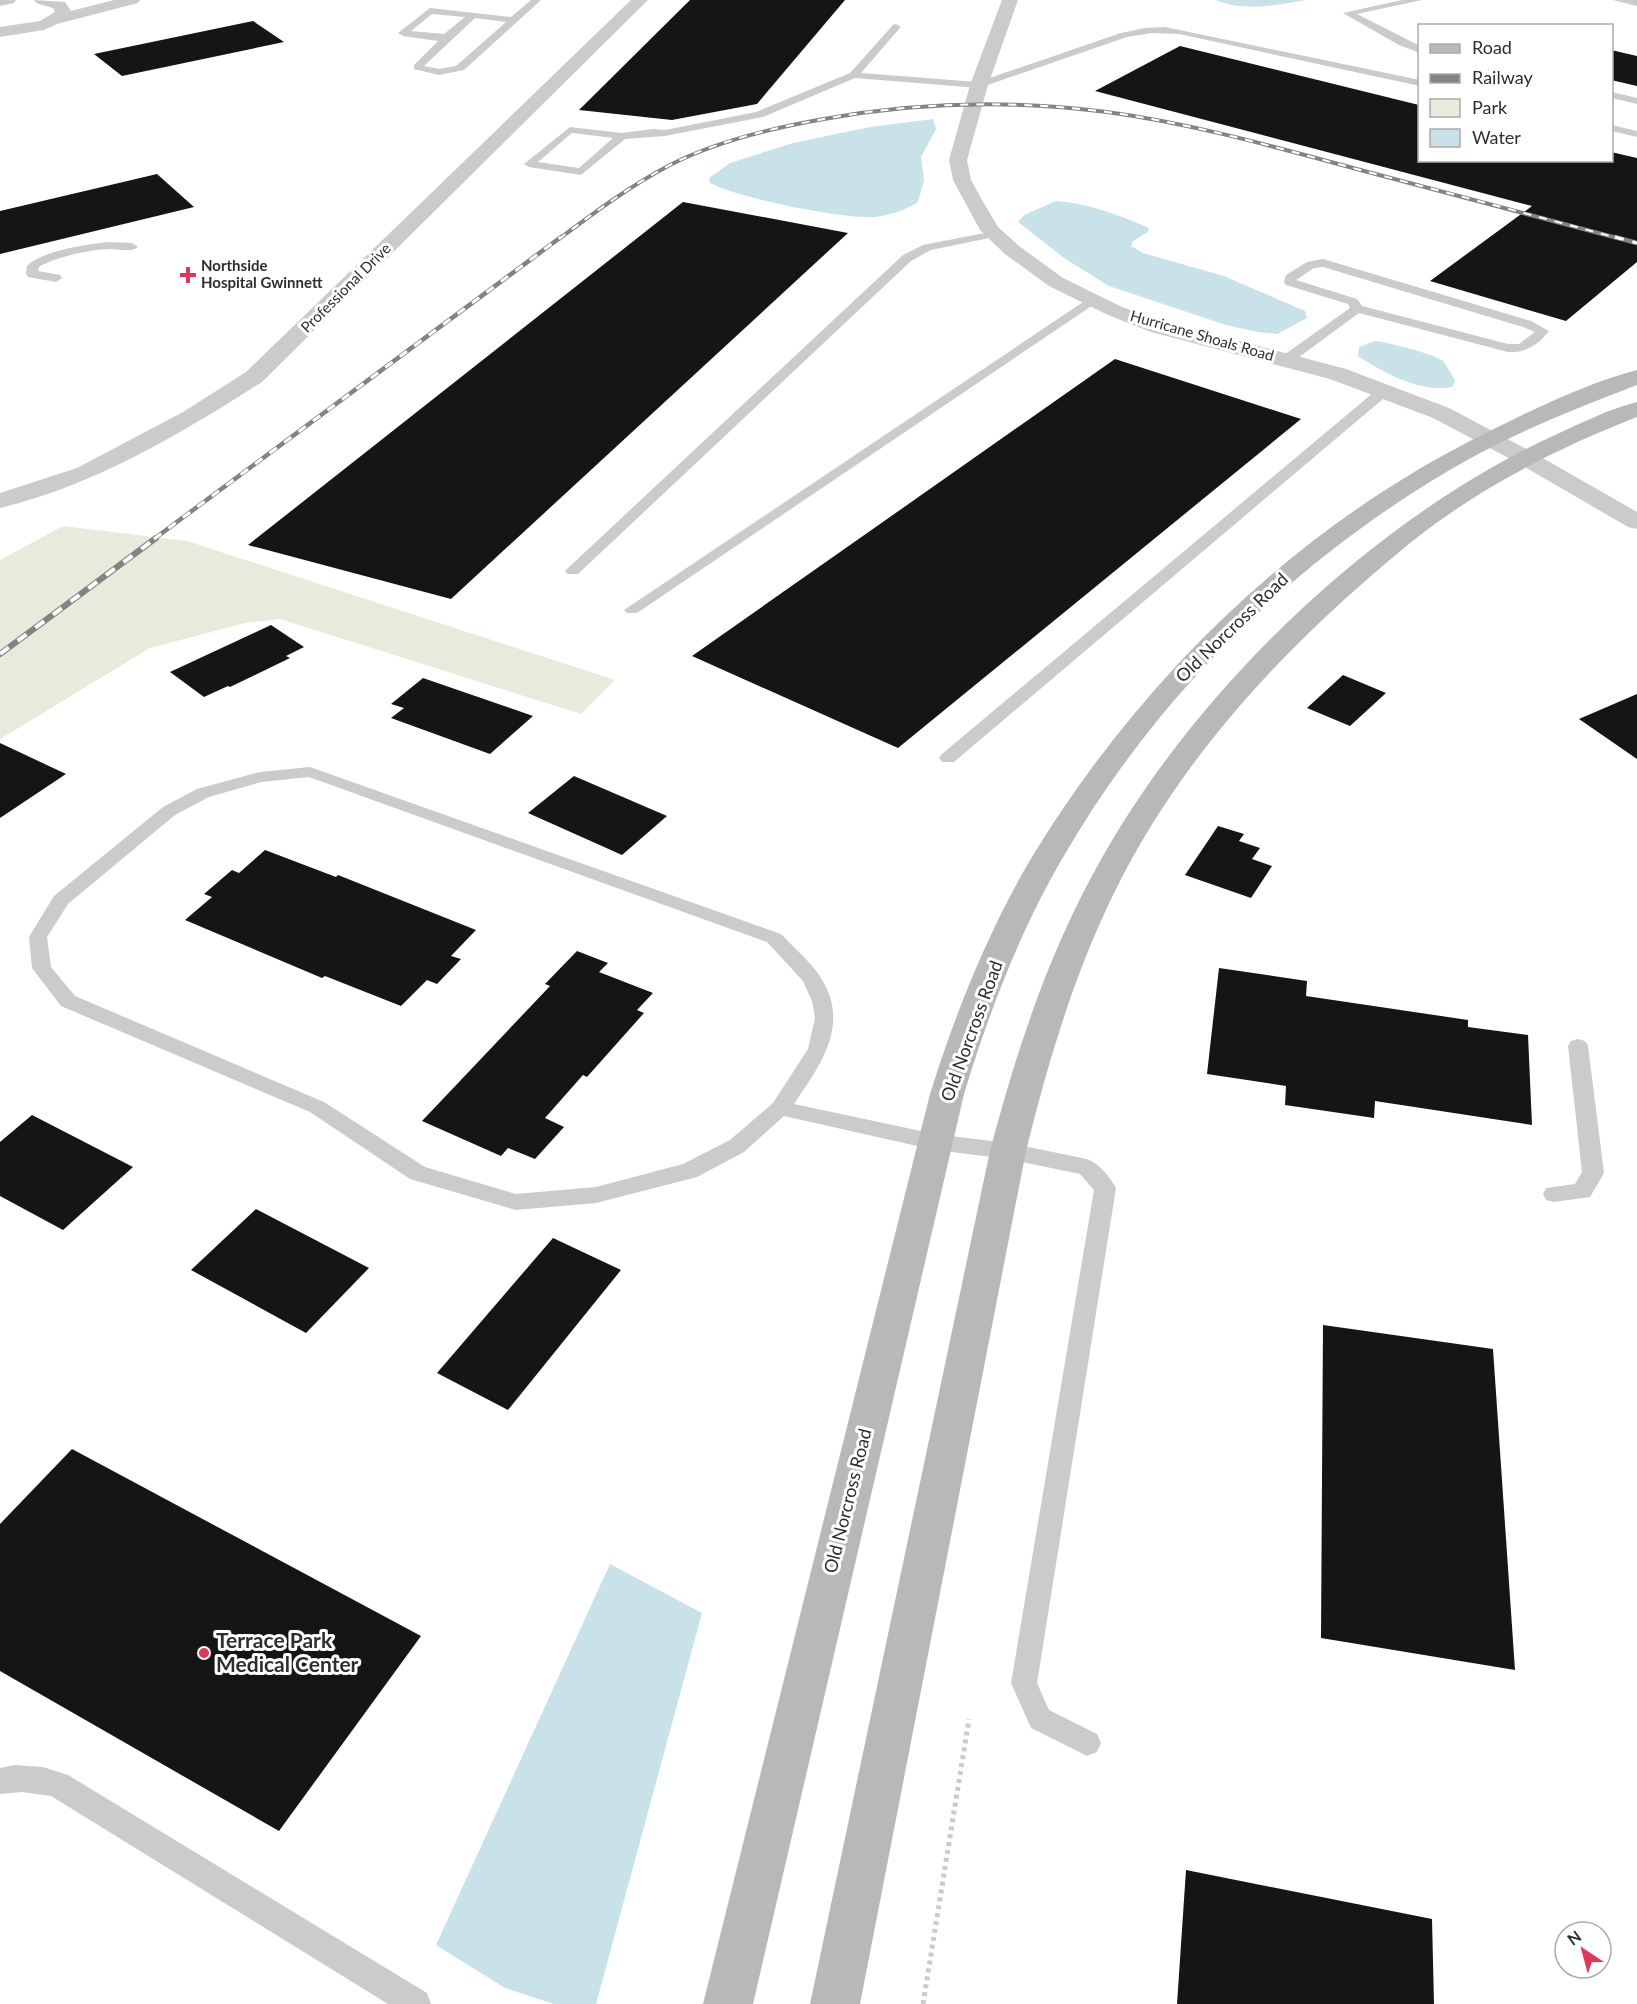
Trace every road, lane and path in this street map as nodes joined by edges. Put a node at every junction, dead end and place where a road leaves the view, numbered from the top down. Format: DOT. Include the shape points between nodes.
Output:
graph roads {
  1 [pos="102,0"];
  2 [pos="132,0"];
  3 [pos="536,0"];
  4 [pos="640,0"];
  5 [pos="1010,0"];
  6 [pos="1417,0"];
  7 [pos="1618,0"];
  8 [pos="1637,3"];
  9 [pos="49,5"];
  10 [pos="473,15"];
  11 [pos="512,20"];
  12 [pos="896,27"];
  13 [pos="4,33"];
  14 [pos="447,37"];
  15 [pos="1418,50"];
  16 [pos="854,75"];
  17 [pos="1418,83"];
  18 [pos="979,85"];
  19 [pos="1613,95"];
  20 [pos="1637,101"];
  21 [pos="1613,128"];
  22 [pos="1637,134"];
  23 [pos="622,136"];
  24 [pos="995,234"];
  25 [pos="132,247"];
  26 [pos="56,278"];
  27 [pos="1399,286"];
  28 [pos="1092,300"];
  29 [pos="1364,310"];
  30 [pos="1286,360"];
  31 [pos="1637,377"];
  32 [pos="1385,390"];
  33 [pos="1637,409"];
  34 [pos="158,435"];
  35 [pos="1490,438"];
  36 [pos="1526,458"];
  37 [pos="0,481"];
  38 [pos="0,501"];
  39 [pos="1637,522"];
  40 [pos="573,571"];
  41 [pos="632,610"];
  42 [pos="948,758"];
  43 [pos="1578,1046"];
  44 [pos="780,1108"];
  45 [pos="935,1142"];
  46 [pos="1008,1151"];
  47 [pos="1554,1194"];
  48 [pos="969,1719"];
  49 [pos="1087,1743"];
  50 [pos="0,1781"];
  51 [pos="748,1918"];
  52 [pos="416,2004"];
  53 [pos="701,2004"];
  54 [pos="728,2004"];
  55 [pos="835,2004"];
  56 [pos="922,2004"];
  1 -- 9 [label="street"];
  2 -- 9 [label="street"];
  3 -- 11 [label="lane"];
  4 -- 34 [label="street, Professional Drive" via="254,377"];
  5 -- 18 [label="street, Hurricane Shoals Road"];
  6 -- 15 [label="lane" via="1348,13"];
  7 -- 8 [label="lane"];
  9 -- 13 [label="street" via="29,29"];
  10 -- 11 [label="lane"];
  10 -- 14 [label="lane"];
  10 -- 14 [label="lane" via="430,11 404,33"];
  11 -- 14 [label="lane" via="460,68 447,71 418,67"];
  12 -- 16 [label="lane"];
  16 -- 18 [label="lane"];
  16 -- 23 [label="lane" via="759,115 665,134"];
  17 -- 18 [label="lane" via="1158,29 1124,34"];
  18 -- 24 [label="street, Hurricane Shoals Road" via="958,160 962,180"];
  19 -- 20 [label="lane"];
  21 -- 22 [label="lane"];
  23 -- 23 [label="lane" via="581,172 529,164 570,130"];
  24 -- 28 [label="street, Hurricane Shoals Road" via="1056,282"];
  24 -- 40 [label="lane" via="927,247 907,258"];
  25 -- 26 [label="lane" via="97,246 33,266 32,274"];
  27 -- 29 [label="lane"];
  27 -- 29 [label="lane" via="1323,263 1311,265 1290,278 1295,285 1353,302"];
  27 -- 29 [label="lane" via="1543,331 1520,350"];
  28 -- 30 [label="street, Hurricane Shoals Road" via="1159,327"];
  28 -- 41 [label="lane"];
  29 -- 30 [label="lane"];
  30 -- 32 [label="street, Hurricane Shoals Road"];
  31 -- 35 [label="main road, Old Norcross Road" via="1559,406"];
  32 -- 35 [label="street, Hurricane Shoals Road"];
  32 -- 42 [label="lane"];
  33 -- 36 [label="main road"];
  34 -- 37 [label="street"];
  34 -- 38 [label="street, Professional Drive" via="85,474"];
  35 -- 36 [label="street, Hurricane Shoals Road"];
  35 -- 45 [label="main road, Old Norcross Road" via="1365,514 1300,564 1190,665 1139,722 1048,855 1005,942 956,1067"];
  36 -- 39 [label="street, Hurricane Shoals Road"];
  36 -- 46 [label="main road" via="1421,522 1310,615 1232,694 1172,770 1118,856 1070,956 1028,1071"];
  43 -- 47 [label="lane" via="1593,1173 1582,1191"];
  44 -- 44 [label="lane" via="737,1146 689,1171 596,1195 516,1202 418,1173 317,1107 68,1001 42,968 38,937 62,900 169,811 203,793 260,777 310,772 774,938 814,982 826,1016 820,1049"];
  44 -- 45 [label="lane"];
  45 -- 46 [label="lane"];
  45 -- 51 [label="main road, Old Norcross Road"];
  46 -- 49 [label="lane" via="1088,1167 1105,1188 1024,1683 1040,1719"];
  46 -- 55 [label="main road"];
  48 -- 56 [label="path"];
  50 -- 52 [label="lane" via="40,1779 58,1785"];
  51 -- 53 [label="lane" via="718,1983"];
  51 -- 54 [label="main road, Old Norcross Road"];
}
